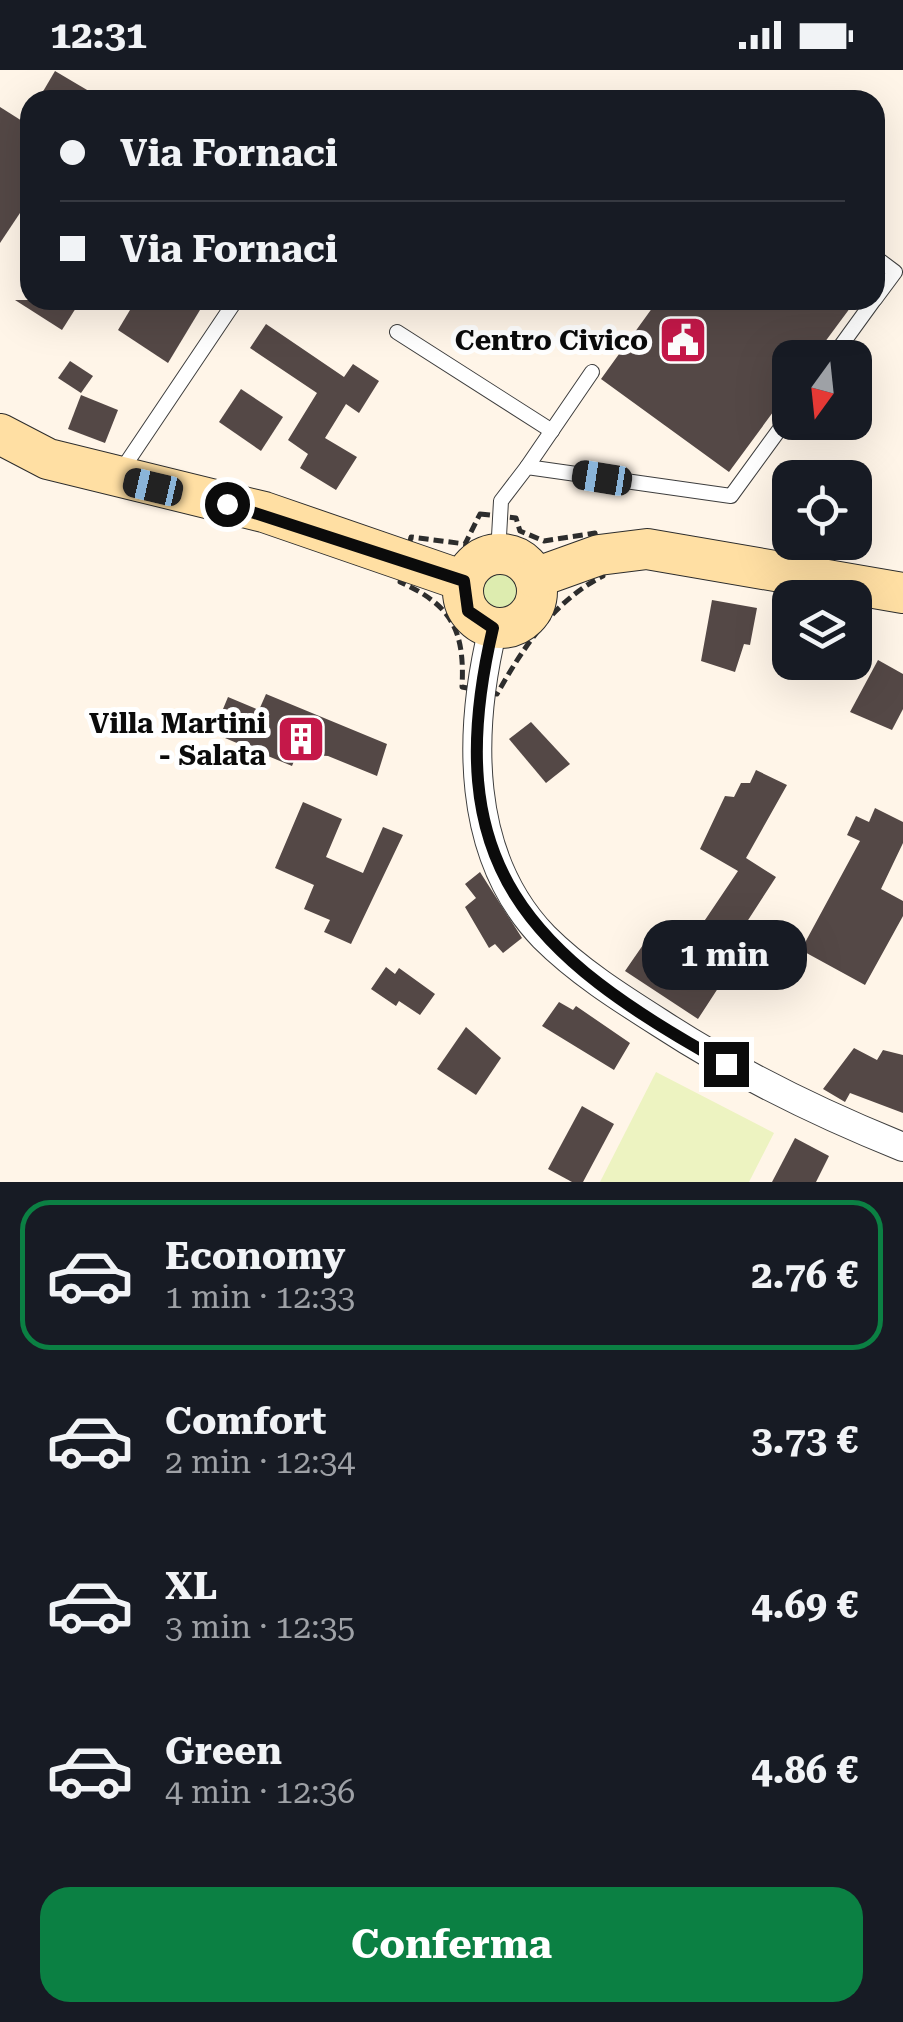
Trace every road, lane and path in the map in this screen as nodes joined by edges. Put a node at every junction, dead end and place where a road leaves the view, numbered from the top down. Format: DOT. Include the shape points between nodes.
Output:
graph roads {
  1 [pos="885,265"];
  2 [pos="885,286"];
  3 [pos="229,310"];
  4 [pos="868,310"];
  5 [pos="397,332"];
  6 [pos="845,340"];
  7 [pos="592,372"];
  8 [pos="552,431"];
  9 [pos="1,437"];
  10 [pos="772,440"];
  11 [pos="527,467"];
  12 [pos="116,478"];
  13 [pos="480,514"];
  14 [pos="411,537"];
  15 [pos="498,554"];
  16 [pos="603,576"];
  17 [pos="535,578"];
  18 [pos="464,581"];
  19 [pos="400,582"];
  20 [pos="903,593"];
  21 [pos="493,628"];
  22 [pos="462,687"];
  23 [pos="497,694"];
  24 [pos="903,1147"];
  1 -- 2 [label="lane" via="895,272"];
  3 -- 12 [label="lane"];
  4 -- 6 [label="lane"];
  5 -- 8 [label="lane"];
  7 -- 8 [label="lane"];
  8 -- 11 [label="lane"];
  9 -- 12 [label="street"];
  10 -- 11 [label="lane" via="731,496"];
  11 -- 15 [label="lane" via="501,501"];
  12 -- 18 [label="street" via="264,512"];
  13 -- 14 [label="path" via="465,544"];
  15 -- 17 [label="street" via="517,558"];
  15 -- 18 [label="street" via="481,559"];
  16 -- 23 [label="path" via="561,602"];
  17 -- 20 [label="street" via="599,555 646,550"];
  17 -- 21 [label="street" via="537,597 529,615 513,627"];
  18 -- 21 [label="street" via="468,611"];
  19 -- 22 [label="path" via="440,604 450,618 462,653"];
  21 -- 24 [label="street" via="476,724 476,777 490,840 520,908 570,961 700,1050 780,1094"];
}
